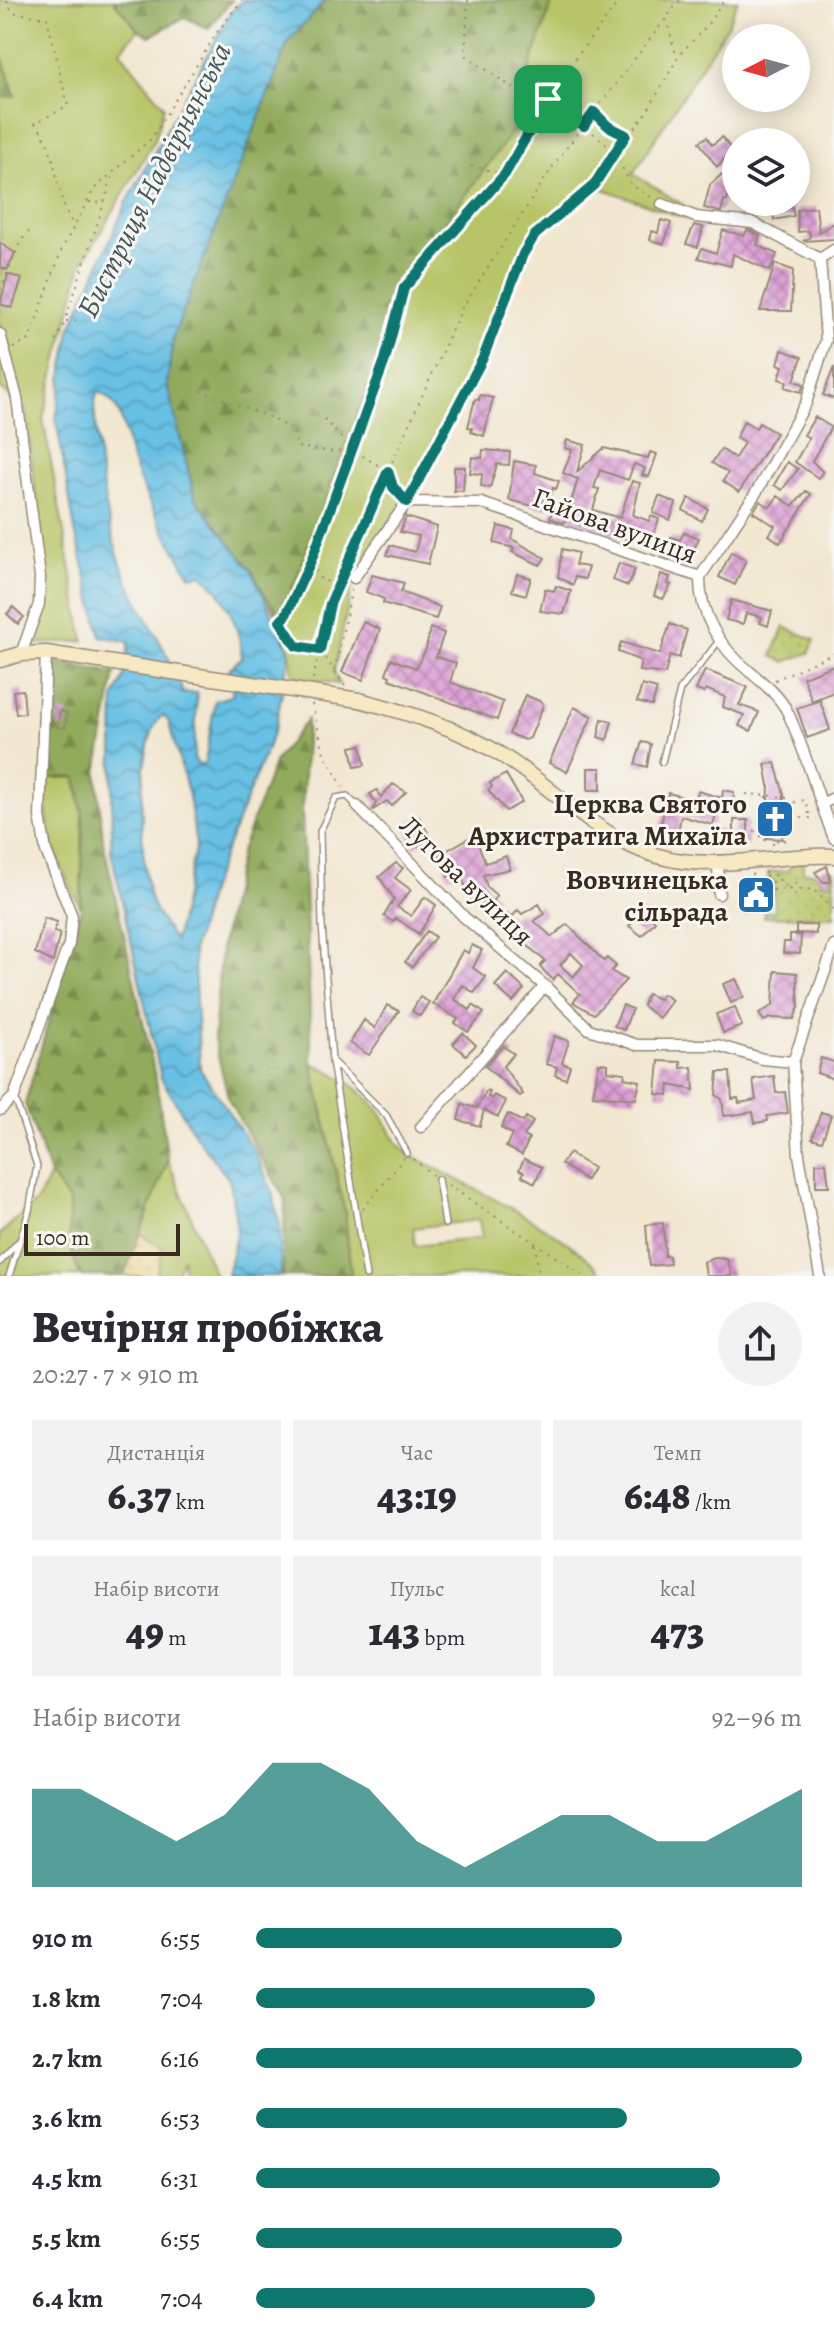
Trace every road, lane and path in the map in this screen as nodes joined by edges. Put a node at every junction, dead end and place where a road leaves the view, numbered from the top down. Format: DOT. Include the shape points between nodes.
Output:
graph roads {
  1 [pos="7,0"];
  2 [pos="242,0"];
  3 [pos="468,0"];
  4 [pos="620,0"];
  5 [pos="680,0"];
  6 [pos="724,0"];
  7 [pos="666,19"];
  8 [pos="677,59"];
  9 [pos="548,99"];
  10 [pos="594,112"];
  11 [pos="584,126"];
  12 [pos="626,135"];
  13 [pos="615,152"];
  14 [pos="471,166"];
  15 [pos="113,173"];
  16 [pos="505,174"];
  17 [pos="88,202"];
  18 [pos="104,203"];
  19 [pos="662,204"];
  20 [pos="74,225"];
  21 [pos="32,228"];
  22 [pos="834,250"];
  23 [pos="820,259"];
  24 [pos="0,290"];
  25 [pos="65,321"];
  26 [pos="76,321"];
  27 [pos="0,334"];
  28 [pos="56,341"];
  29 [pos="830,341"];
  30 [pos="4,349"];
  31 [pos="200,391"];
  32 [pos="324,419"];
  33 [pos="351,449"];
  34 [pos="388,471"];
  35 [pos="407,502"];
  36 [pos="311,561"];
  37 [pos="700,577"];
  38 [pos="354,578"];
  39 [pos="339,585"];
  40 [pos="720,640"];
  41 [pos="320,650"];
  42 [pos="46,653"];
  43 [pos="834,653"];
  44 [pos="21,654"];
  45 [pos="0,660"];
  46 [pos="334,672"];
  47 [pos="770,688"];
  48 [pos="311,689"];
  49 [pos="311,702"];
  50 [pos="662,762"];
  51 [pos="746,794"];
  52 [pos="347,796"];
  53 [pos="767,796"];
  54 [pos="834,798"];
  55 [pos="786,804"];
  56 [pos="821,804"];
  57 [pos="357,806"];
  58 [pos="826,817"];
  59 [pos="792,818"];
  60 [pos="810,818"];
  61 [pos="748,825"];
  62 [pos="834,838"];
  63 [pos="765,840"];
  64 [pos="773,840"];
  65 [pos="834,856"];
  66 [pos="761,860"];
  67 [pos="718,862"];
  68 [pos="765,876"];
  69 [pos="766,883"];
  70 [pos="745,884"];
  71 [pos="753,884"];
  72 [pos="789,889"];
  73 [pos="772,890"];
  74 [pos="800,890"];
  75 [pos="719,894"];
  76 [pos="770,909"];
  77 [pos="834,910"];
  78 [pos="834,946"];
  79 [pos="545,986"];
  80 [pos="332,1061"];
  81 [pos="793,1062"];
  82 [pos="14,1097"];
  83 [pos="0,1110"];
  84 [pos="421,1127"];
  85 [pos="407,1153"];
  86 [pos="438,1179"];
  87 [pos="357,1216"];
  88 [pos="445,1224"];
  89 [pos="19,1241"];
  90 [pos="535,1242"];
  91 [pos="0,1262"];
  92 [pos="9,1276"];
  93 [pos="366,1276"];
  94 [pos="539,1276"];
  95 [pos="584,1276"];
  96 [pos="820,1276"];
  1 -- 20 [label="path" via="12,12 47,18 55,44 68,106 35,123 46,135 62,207"];
  2 -- 15 [label="path" via="151,139"];
  3 -- 9 [label="path" via="465,55 517,92"];
  4 -- 9 [label="path"];
  5 -- 7 [label="path"];
  6 -- 8 [label="path"];
  7 -- 8 [label="path"];
  7 -- 10 [label="path"];
  8 -- 12 [label="path" via="648,110"];
  9 -- 11 [label="path"];
  9 -- 16 [label="path"];
  10 -- 11 [label="path"];
  10 -- 12 [label="path"];
  11 -- 13 [label="path"];
  11 -- 34 [label="path" via="462,308"];
  12 -- 13 [label="path"];
  13 -- 19 [label="path" via="631,185"];
  13 -- 35 [label="path" via="594,185 535,235 523,254 488,346"];
  14 -- 16 [label="path"];
  15 -- 17 [label="path"];
  15 -- 18 [label="path"];
  16 -- 33 [label="path" via="404,288 385,360"];
  17 -- 18 [label="path"];
  17 -- 20 [label="path"];
  18 -- 25 [label="path"];
  19 -- 23 [label="street" via="696,217 753,223"];
  20 -- 30 [label="path" via="29,340"];
  21 -- 24 [label="path"];
  22 -- 23 [label="street"];
  23 -- 29 [label="street"];
  25 -- 26 [label="path"];
  25 -- 28 [label="path"];
  27 -- 30 [label="street"];
  29 -- 37 [label="street" via="806,403"];
  30 -- 44 [label="street" via="17,398 40,577 39,604"];
  31 -- 33 [label="path" via="294,431 297,447"];
  32 -- 33 [label="path"];
  33 -- 34 [label="path"];
  33 -- 36 [label="path"];
  34 -- 35 [label="path" via="393,487"];
  34 -- 39 [label="path"];
  35 -- 37 [label="street, Гайова вулиця" via="481,503"];
  35 -- 38 [label="street"];
  36 -- 39 [label="path" via="321,580"];
  36 -- 41 [label="path" via="280,621 296,646"];
  37 -- 40 [label="street, Гайова вулиця" via="700,595"];
  38 -- 46 [label="path"];
  39 -- 41 [label="path"];
  40 -- 47 [label="street, Гайова вулиця"];
  40 -- 50 [label="lane" via="680,690"];
  41 -- 48 [label="path"];
  42 -- 44 [label="street"];
  42 -- 67 [label="street" via="401,711 481,743 594,824 639,849 660,857"];
  42 -- 82 [label="street" via="40,816 46,851 72,916 69,944"];
  43 -- 47 [label="path" via="776,679"];
  44 -- 45 [label="street"];
  47 -- 56 [label="street, Гайова вулиця" via="786,709"];
  49 -- 52 [label="path" via="324,753"];
  51 -- 53 [label="path"];
  52 -- 57 [label="lane"];
  52 -- 80 [label="lane" via="336,798 320,831"];
  53 -- 55 [label="path" via="786,797"];
  53 -- 63 [label="path" via="759,825 766,826"];
  54 -- 56 [label="street"];
  55 -- 59 [label="path"];
  55 -- 60 [label="path" via="805,800"];
  56 -- 58 [label="street, Гайова вулиця"];
  57 -- 79 [label="street, Лугова вулиця" via="464,917"];
  58 -- 60 [label="path"];
  58 -- 62 [label="street, Гайова вулиця"];
  59 -- 60 [label="path"];
  59 -- 64 [label="path" via="784,841"];
  61 -- 63 [label="path"];
  63 -- 64 [label="path"];
  64 -- 66 [label="path"];
  65 -- 66 [label="street"];
  66 -- 67 [label="street"];
  66 -- 68 [label="path"];
  66 -- 71 [label="path"];
  67 -- 75 [label="street"];
  68 -- 69 [label="path"];
  68 -- 72 [label="path" via="775,875"];
  69 -- 71 [label="path"];
  69 -- 73 [label="path" via="772,882"];
  70 -- 71 [label="path"];
  72 -- 73 [label="path"];
  72 -- 74 [label="path" via="794,895"];
  72 -- 74 [label="path" via="795,883"];
  73 -- 76 [label="path"];
  74 -- 77 [label="path" via="813,889"];
  78 -- 81 [label="street"];
  79 -- 81 [label="street, Лугова вулиця" via="589,1029 617,1041 717,1045"];
  79 -- 84 [label="street"];
  80 -- 85 [label="lane" via="386,1115"];
  80 -- 87 [label="lane"];
  81 -- 96 [label="street" via="799,1155"];
  82 -- 83 [label="street"];
  82 -- 89 [label="lane" via="37,1166"];
  85 -- 86 [label="path"];
  85 -- 87 [label="path"];
  86 -- 88 [label="lane"];
  86 -- 90 [label="path"];
  87 -- 93 [label="lane"];
  89 -- 91 [label="lane"];
  89 -- 92 [label="lane"];
  90 -- 94 [label="path"];
  90 -- 95 [label="path"];
}
